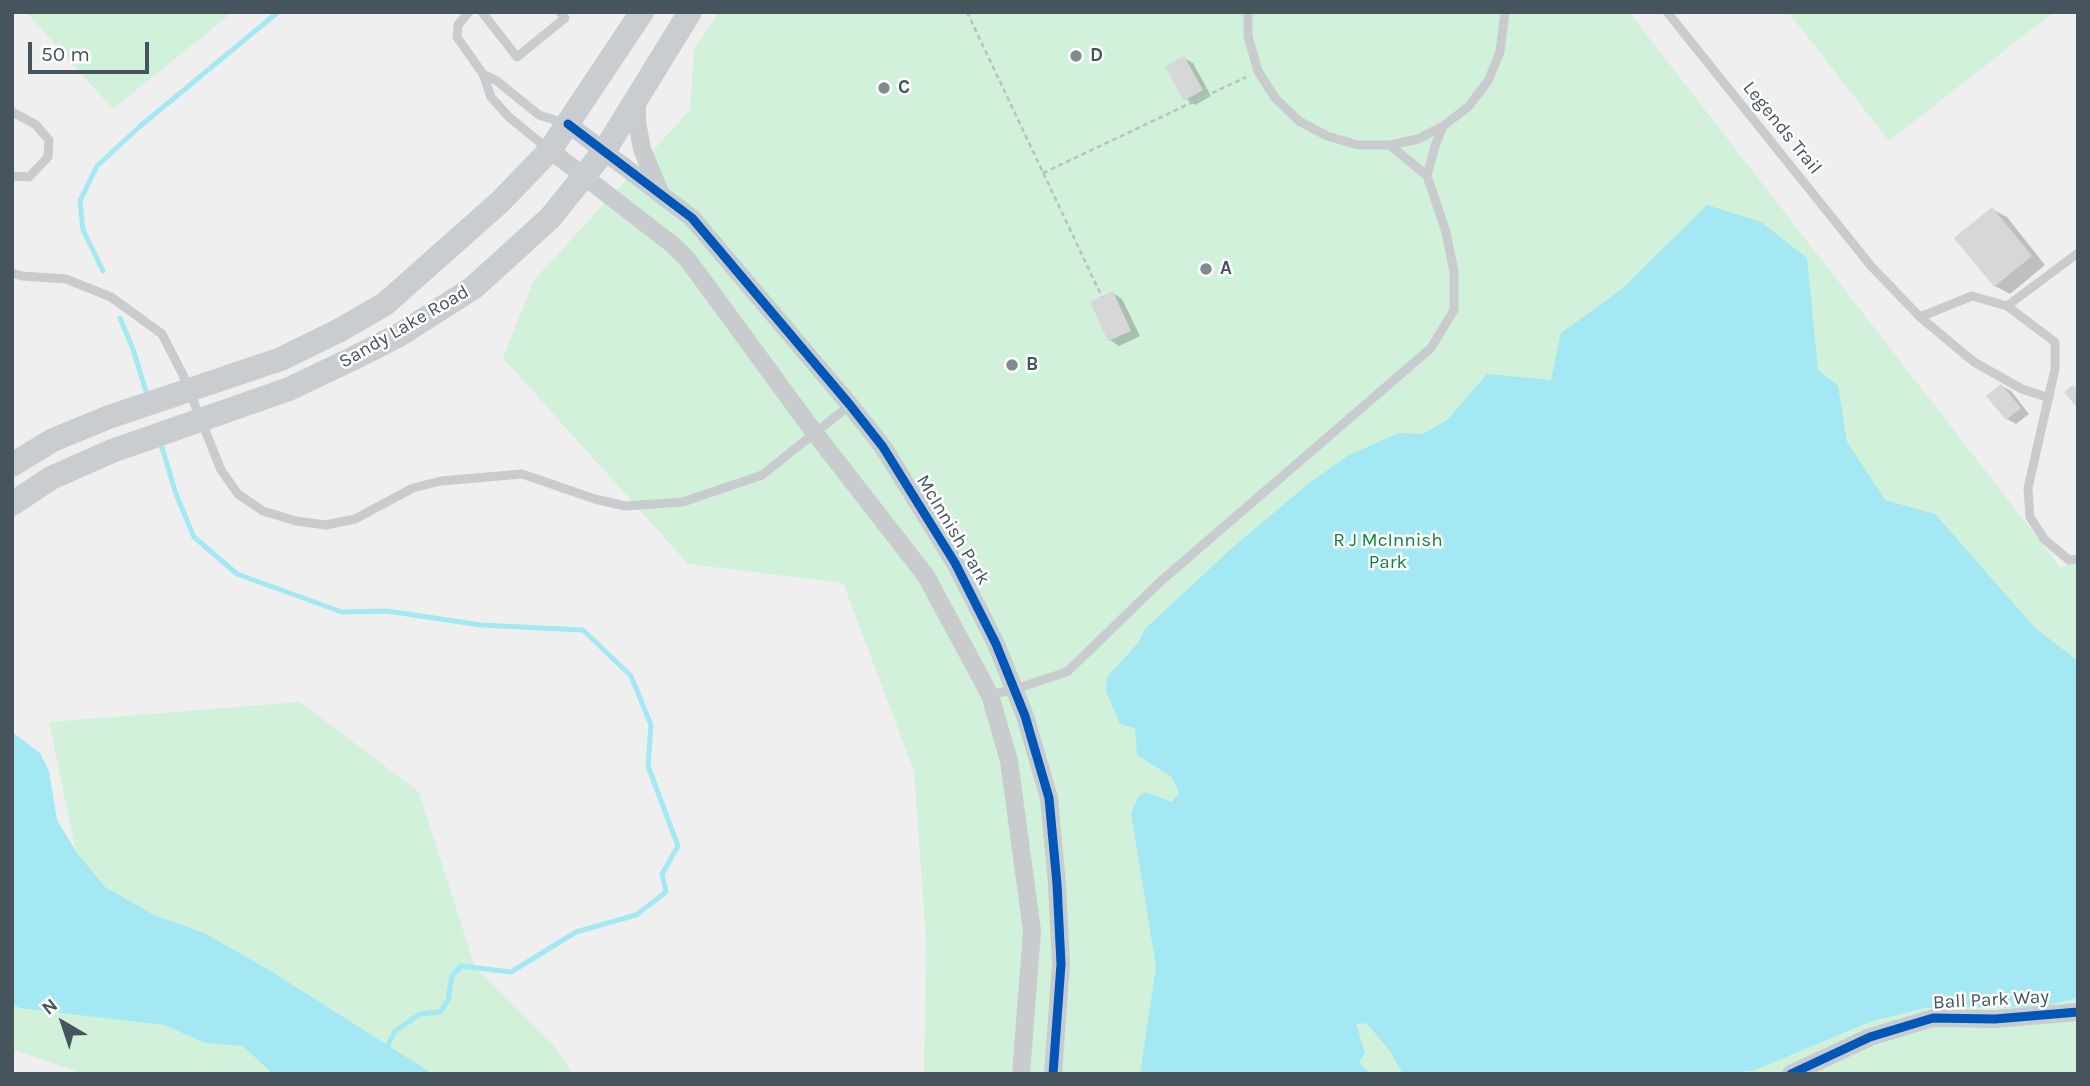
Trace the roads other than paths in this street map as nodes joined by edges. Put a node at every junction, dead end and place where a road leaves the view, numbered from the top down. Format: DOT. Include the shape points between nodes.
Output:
graph roads {
  1 [pos="470,12"];
  2 [pos="482,12"];
  3 [pos="560,12"];
  4 [pos="642,12"];
  5 [pos="690,12"];
  6 [pos="1248,12"];
  7 [pos="1505,12"];
  8 [pos="1667,12"];
  9 [pos="482,74"];
  10 [pos="637,98"];
  11 [pos="12,112"];
  12 [pos="568,124"];
  13 [pos="1443,127"];
  14 [pos="1390,145"];
  15 [pos="550,150"];
  16 [pos="605,150"];
  17 [pos="12,176"];
  18 [pos="584,176"];
  19 [pos="1427,176"];
  20 [pos="661,193"];
  21 [pos="2078,253"];
  22 [pos="12,273"];
  23 [pos="2007,306"];
  24 [pos="1920,317"];
  25 [pos="2049,398"];
  26 [pos="850,405"];
  27 [pos="814,432"];
  28 [pos="12,465"];
  29 [pos="12,504"];
  30 [pos="2078,559"];
  31 [pos="1015,690"];
  32 [pos="990,695"];
  33 [pos="2078,1012"];
  34 [pos="1021,1074"];
  35 [pos="1053,1074"];
  36 [pos="1791,1074"];
  1 -- 9 [label="lane" via="458,25 457,37"];
  2 -- 3 [label="lane" via="517,57 565,19"];
  4 -- 12 [label="main road, Sandy Lake Road"];
  5 -- 10 [label="main road, Sandy Lake Road"];
  6 -- 14 [label="lane" via="1248,36 1258,71 1275,98 1298,121 1358,145"];
  7 -- 13 [label="lane" via="1500,52 1488,81 1468,107"];
  8 -- 24 [label="lane, Legends Trail" via="1871,266"];
  9 -- 12 [label="lane" via="539,115"];
  9 -- 15 [label="lane" via="491,97"];
  10 -- 16 [label="main road, Sandy Lake Road"];
  10 -- 20 [label="street" via="642,149"];
  11 -- 17 [label="lane" via="35,124 49,140 48,158 29,177"];
  12 -- 15 [label="main road, Sandy Lake Road"];
  12 -- 16 [label="street, McInnish Park"];
  13 -- 14 [label="lane"];
  13 -- 19 [label="lane"];
  14 -- 19 [label="lane"];
  15 -- 18 [label="street"];
  15 -- 28 [label="main road, Sandy Lake Road, bridge" via="501,201 386,304 281,359 109,417 64,435"];
  16 -- 18 [label="main road, Sandy Lake Road"];
  16 -- 20 [label="street, McInnish Park"];
  18 -- 27 [label="street" via="688,260"];
  18 -- 29 [label="main road, Sandy Lake Road, bridge" via="551,218 473,288 401,334 289,389 112,451 51,478"];
  19 -- 31 [label="lane" via="1454,272 1454,310 1432,348 1161,581 1067,671"];
  20 -- 26 [label="street, McInnish Park" via="692,218"];
  21 -- 23 [label="lane"];
  22 -- 27 [label="lane" via="66,279 111,297 162,334 221,470 238,494 263,511 296,521 326,525 355,519 413,488 499,475 522,474 625,506 683,502 762,475"];
  23 -- 24 [label="lane" via="1972,296"];
  23 -- 25 [label="lane" via="2055,342"];
  24 -- 25 [label="lane, Legends Trail" via="1973,362"];
  25 -- 30 [label="lane" via="2028,488 2030,517 2044,539 2069,560"];
  26 -- 27 [label="lane"];
  26 -- 31 [label="street, McInnish Park" via="883,447 955,563"];
  27 -- 32 [label="street" via="926,576"];
  31 -- 32 [label="lane"];
  31 -- 35 [label="street, McInnish Park" via="1049,798 1061,964"];
  32 -- 34 [label="street" via="1009,761 1032,931"];
  33 -- 36 [label="street, Ball Park Way" via="1995,1019 1933,1018 1870,1037"];
}
